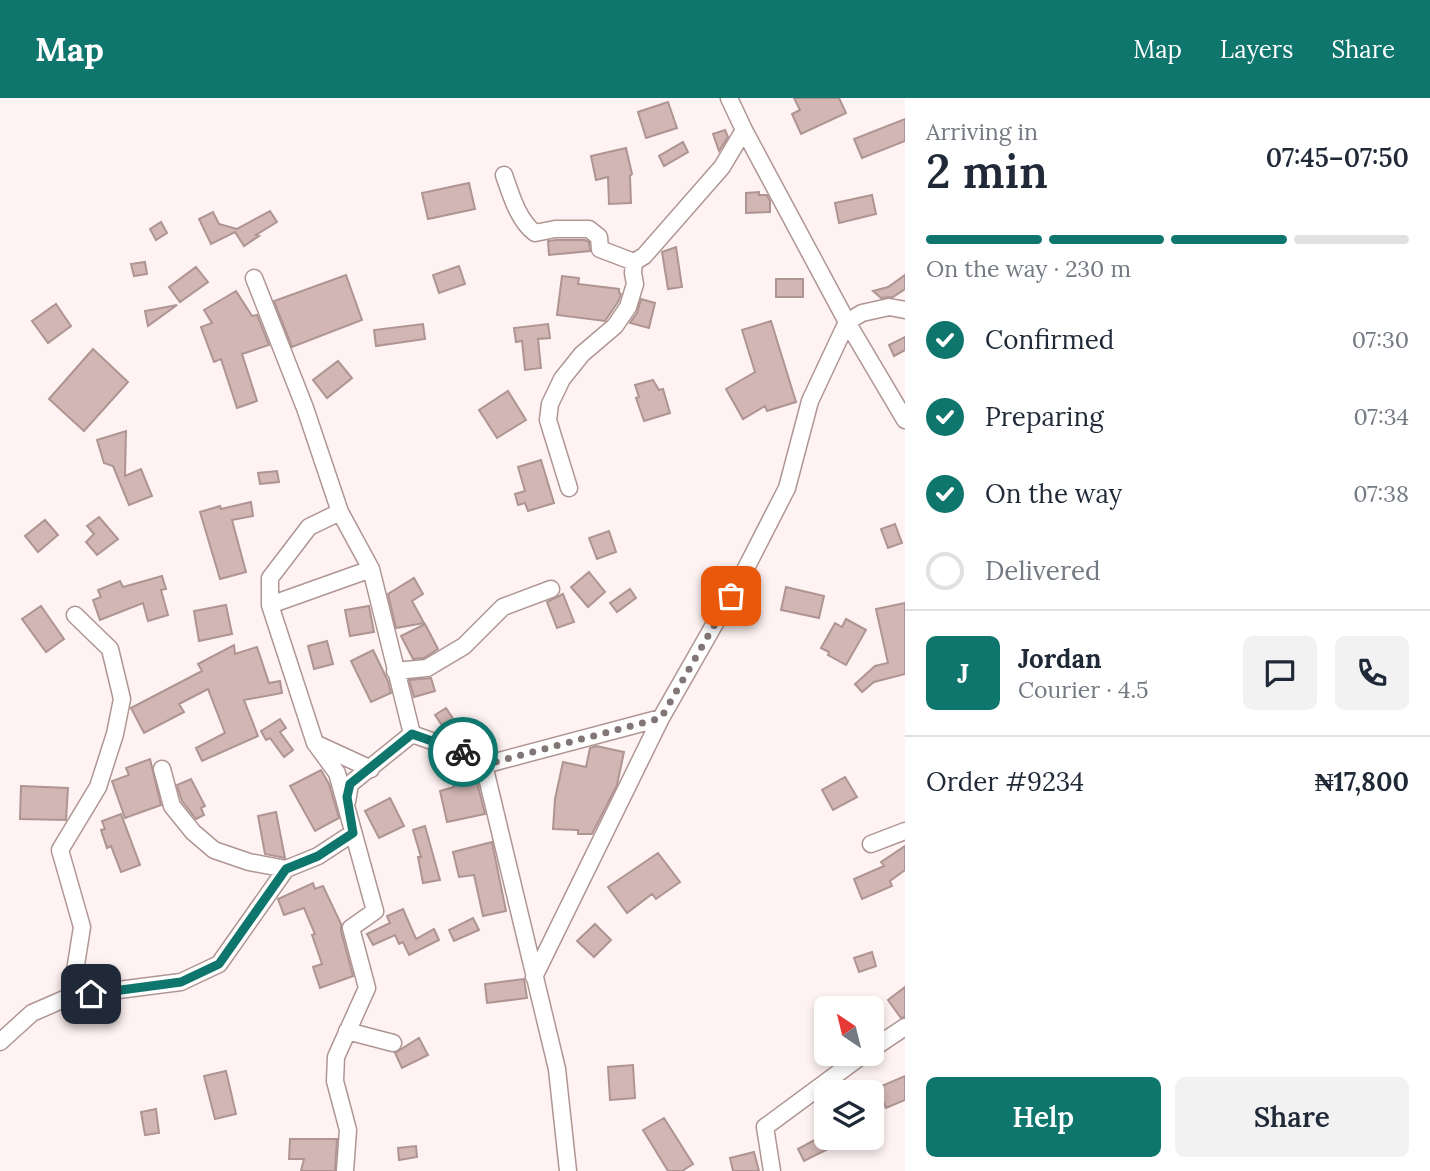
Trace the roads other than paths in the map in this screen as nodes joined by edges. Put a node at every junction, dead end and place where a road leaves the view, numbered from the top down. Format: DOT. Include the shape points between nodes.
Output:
graph roads {
  1 [pos="729,98"];
  2 [pos="744,130"];
  3 [pos="504,175"];
  4 [pos="634,262"];
  5 [pos="254,278"];
  6 [pos="905,310"];
  7 [pos="848,322"];
  8 [pos="905,421"];
  9 [pos="569,488"];
  10 [pos="340,512"];
  11 [pos="371,569"];
  12 [pos="551,589"];
  13 [pos="270,605"];
  14 [pos="75,615"];
  15 [pos="395,671"];
  16 [pos="661,718"];
  17 [pos="412,734"];
  18 [pos="315,743"];
  19 [pos="484,765"];
  20 [pos="162,769"];
  21 [pos="371,769"];
  22 [pos="349,815"];
  23 [pos="905,831"];
  24 [pos="353,833"];
  25 [pos="871,844"];
  26 [pos="286,869"];
  27 [pos="534,977"];
  28 [pos="71,996"];
  29 [pos="905,1027"];
  30 [pos="347,1031"];
  31 [pos="884,1041"];
  32 [pos="0,1042"];
  33 [pos="393,1043"];
  34 [pos="848,1066"];
  35 [pos="345,1171"];
  36 [pos="568,1171"];
  37 [pos="772,1171"];
  1 -- 2 [label="street"];
  2 -- 4 [label="street" via="722,167"];
  2 -- 7 [label="street"];
  3 -- 4 [label="street" via="519,212 535,233 589,229 599,237 600,249"];
  4 -- 9 [label="street" via="635,284 628,307 615,326 582,354 550,404 548,420"];
  5 -- 10 [label="street"];
  6 -- 7 [label="street" via="889,307 862,313"];
  7 -- 8 [label="street"];
  7 -- 16 [label="street" via="810,401 788,488"];
  10 -- 11 [label="street"];
  10 -- 13 [label="street" via="309,527 270,578"];
  11 -- 13 [label="street"];
  11 -- 15 [label="street"];
  12 -- 15 [label="street" via="503,607 464,646 427,668"];
  13 -- 18 [label="street"];
  14 -- 28 [label="street" via="110,649 122,699 98,787 60,850 82,926"];
  15 -- 17 [label="street"];
  16 -- 19 [label="street"];
  16 -- 27 [label="street"];
  17 -- 19 [label="street" via="474,756"];
  17 -- 21 [label="street"];
  18 -- 21 [label="street"];
  18 -- 22 [label="street" via="337,773"];
  19 -- 27 [label="street"];
  20 -- 26 [label="street" via="172,806 214,850"];
  21 -- 22 [label="street" via="350,784"];
  22 -- 24 [label="street"];
  23 -- 25 [label="street"];
  24 -- 26 [label="street" via="318,856"];
  24 -- 30 [label="street" via="375,911 351,928 367,988"];
  26 -- 28 [label="street" via="219,964 181,982"];
  27 -- 36 [label="street" via="557,1069"];
  28 -- 32 [label="street" via="32,1013"];
  29 -- 31 [label="street"];
  30 -- 33 [label="street"];
  30 -- 35 [label="street" via="336,1057 335,1081 348,1130"];
  34 -- 37 [label="street" via="765,1127"];
}
